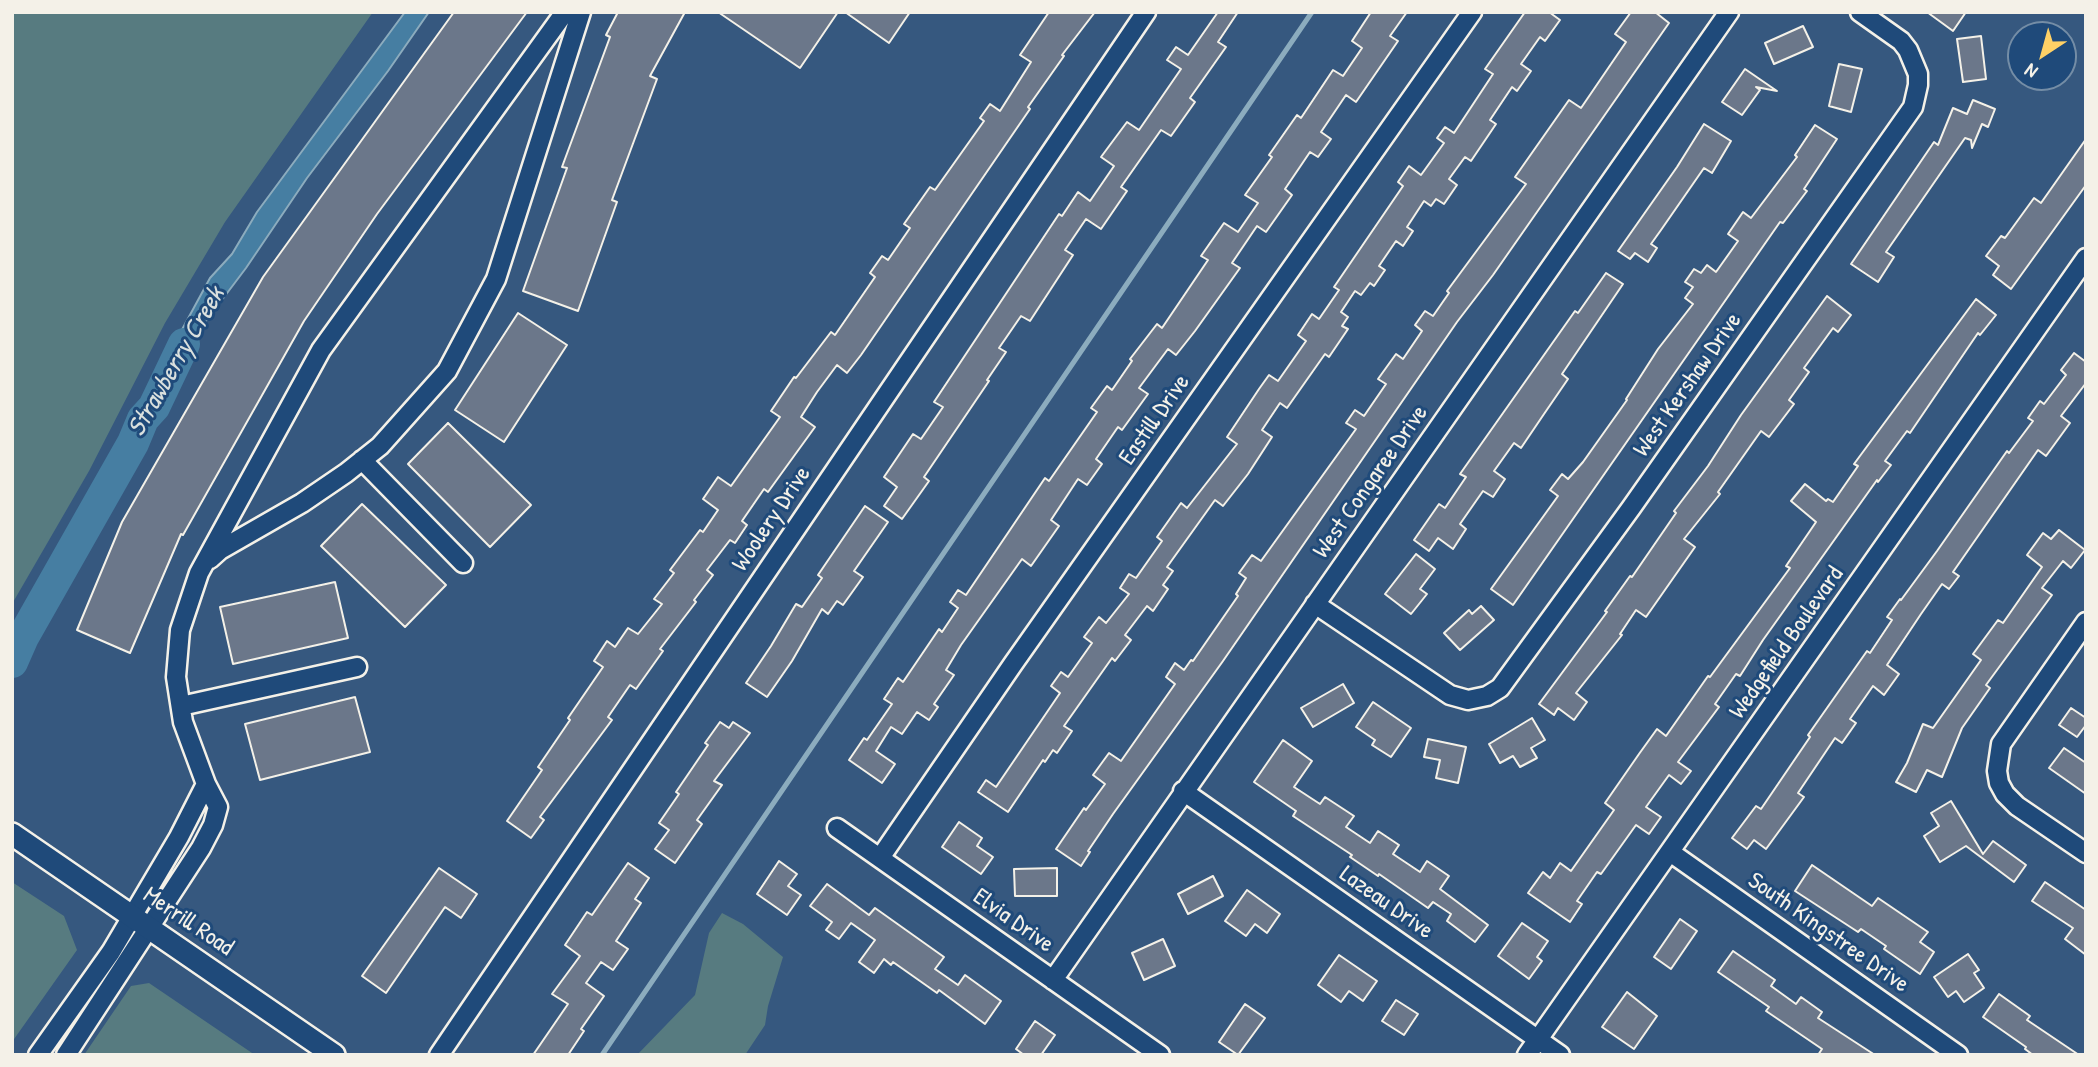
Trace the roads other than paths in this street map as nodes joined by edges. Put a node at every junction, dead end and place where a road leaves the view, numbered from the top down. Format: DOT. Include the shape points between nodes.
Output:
graph roads {
  1 [pos="565,12"];
  2 [pos="581,12"];
  3 [pos="1146,12"];
  4 [pos="1472,12"];
  5 [pos="1729,12"];
  6 [pos="1860,12"];
  7 [pos="2086,258"];
  8 [pos="362,460"];
  9 [pos="463,563"];
  10 [pos="203,566"];
  11 [pos="1315,604"];
  12 [pos="2086,622"];
  13 [pos="357,667"];
  14 [pos="181,706"];
  15 [pos="206,784"];
  16 [pos="1184,791"];
  17 [pos="837,828"];
  18 [pos="12,834"];
  19 [pos="1670,852"];
  20 [pos="2086,853"];
  21 [pos="880,858"];
  22 [pos="140,921"];
  23 [pos="1053,980"];
  24 [pos="1538,1039"];
  25 [pos="38,1055"];
  26 [pos="66,1055"];
  27 [pos="334,1055"];
  28 [pos="439,1055"];
  29 [pos="1160,1055"];
  30 [pos="1527,1055"];
  31 [pos="1560,1055"];
  32 [pos="1958,1055"];
  1 -- 10 [label="street" via="321,350"];
  2 -- 8 [label="street" via="496,279 447,371"];
  3 -- 28 [label="street, Woolery Drive"];
  4 -- 21 [label="street, Eastill Drive"];
  5 -- 11 [label="street, West Congaree Drive"];
  6 -- 11 [label="street, West Kershaw Drive" via="1901,41 1913,58 1918,75 1913,107 1500,688 1468,700 1450,695"];
  7 -- 19 [label="street, Wedgefield Boulevard"];
  8 -- 9 [label="street"];
  8 -- 10 [label="street" via="302,503 220,550"];
  10 -- 14 [label="street" via="180,631 176,677"];
  11 -- 16 [label="street, West Congaree Drive"];
  12 -- 20 [label="street" via="2001,744 1997,760 2005,794"];
  13 -- 14 [label="street"];
  14 -- 15 [label="street"];
  15 -- 22 [label="street"];
  15 -- 22 [label="street" via="218,807 213,825 201,848"];
  16 -- 23 [label="street, West Congaree Drive"];
  16 -- 24 [label="street, Lazeau Drive"];
  17 -- 21 [label="street, Elvia Drive"];
  18 -- 22 [label="main road, Merrill Road"];
  19 -- 24 [label="street, Wedgefield Boulevard"];
  19 -- 32 [label="street, South Kingstree Drive"];
  21 -- 23 [label="street, Elvia Drive"];
  22 -- 25 [label="street" via="111,951"];
  22 -- 26 [label="street"];
  22 -- 27 [label="main road, Merrill Road"];
  23 -- 29 [label="street, Elvia Drive"];
  24 -- 30 [label="street, Wedgefield Boulevard"];
  24 -- 31 [label="street, Lazeau Drive"];
}
